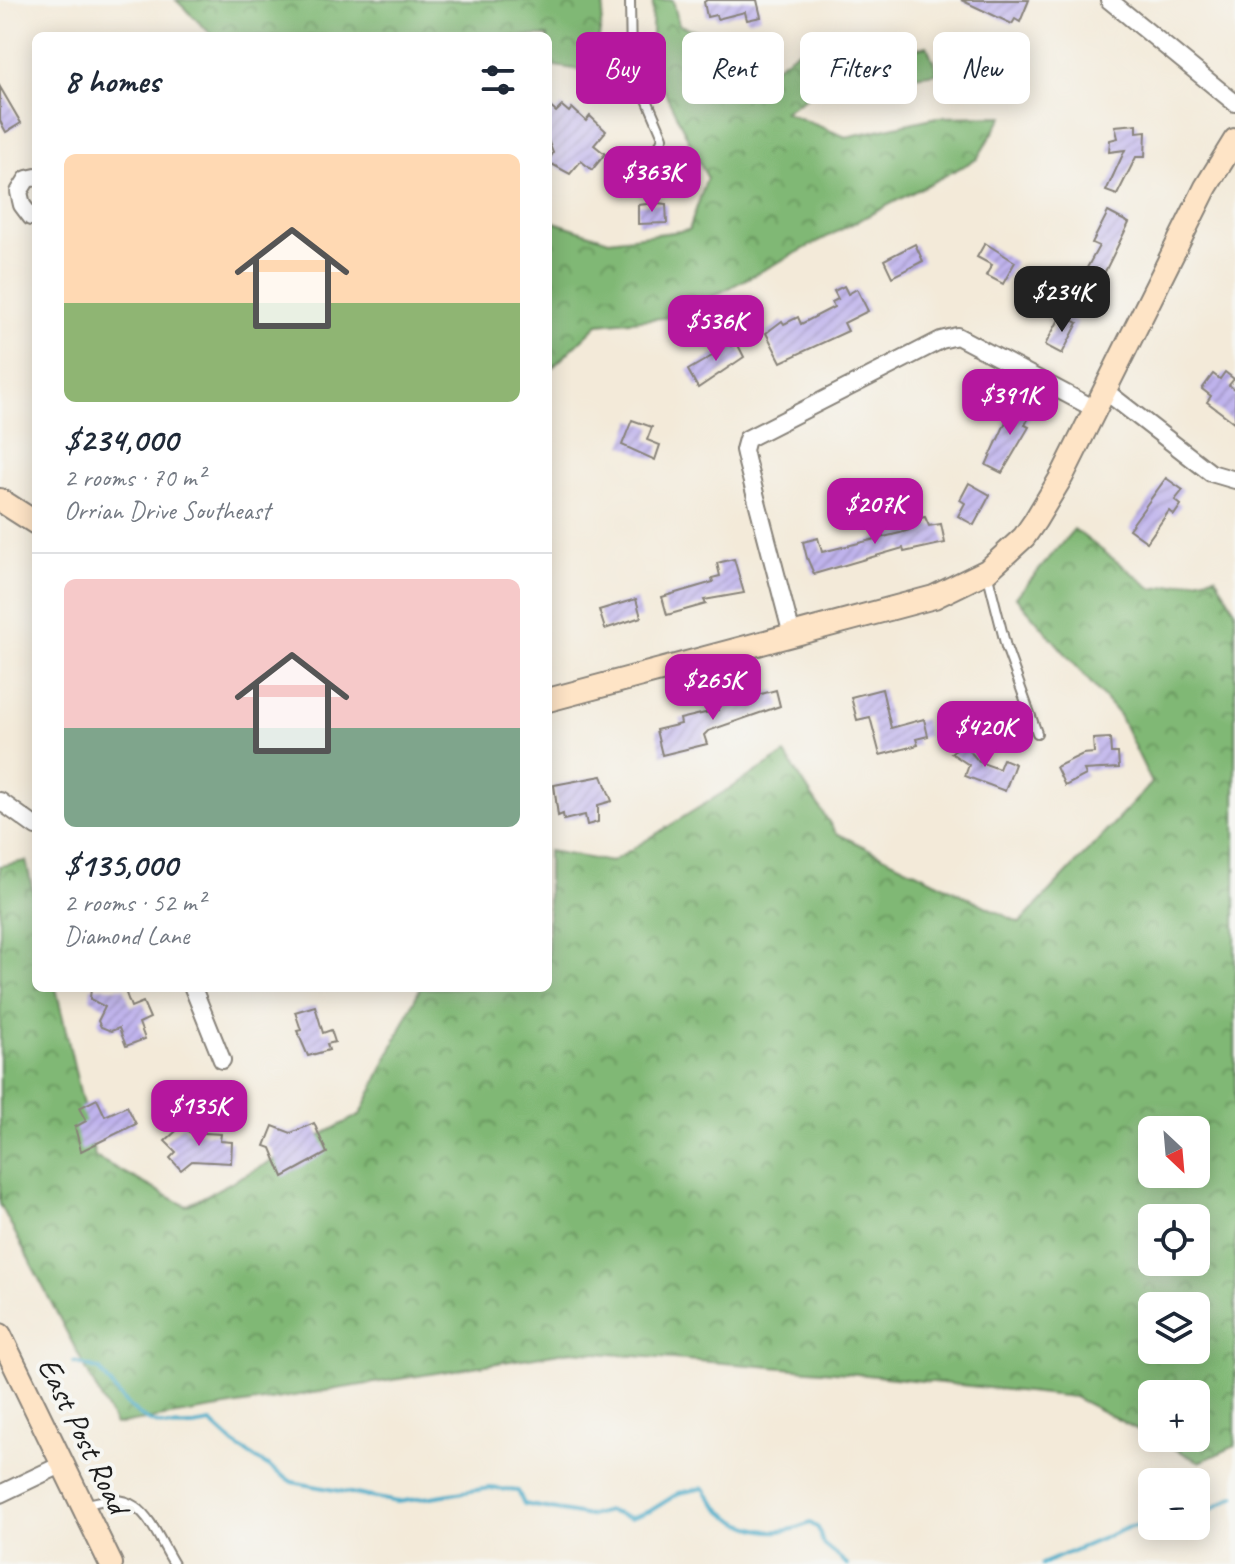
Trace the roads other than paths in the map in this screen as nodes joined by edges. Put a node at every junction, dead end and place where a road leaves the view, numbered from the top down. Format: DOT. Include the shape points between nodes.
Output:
graph roads {
  1 [pos="630,0"];
  2 [pos="1109,0"];
  3 [pos="1235,103"];
  4 [pos="1235,140"];
  5 [pos="657,152"];
  6 [pos="32,178"];
  7 [pos="32,217"];
  8 [pos="1100,400"];
  9 [pos="1235,480"];
  10 [pos="0,500"];
  11 [pos="32,520"];
  12 [pos="987,571"];
  13 [pos="792,635"];
  14 [pos="552,699"];
  15 [pos="1037,733"];
  16 [pos="0,801"];
  17 [pos="32,824"];
  18 [pos="195,992"];
  19 [pos="222,1060"];
  20 [pos="0,1335"];
  21 [pos="63,1464"];
  22 [pos="0,1494"];
  23 [pos="83,1506"];
  24 [pos="111,1564"];
  25 [pos="174,1564"];
  1 -- 5 [label="lane" via="631,62 663,137"];
  2 -- 3 [label="street"];
  4 -- 8 [label="main road" via="1206,187"];
  6 -- 7 [label="street" via="19,192"];
  8 -- 9 [label="street" via="1211,473"];
  8 -- 12 [label="main road" via="1035,521"];
  8 -- 13 [label="street" via="957,336 747,439 744,450"];
  10 -- 11 [label="main road"];
  12 -- 13 [label="main road" via="934,597"];
  12 -- 15 [label="lane" via="1006,647"];
  13 -- 14 [label="main road"];
  16 -- 17 [label="street"];
  18 -- 19 [label="street"];
  20 -- 21 [label="main road, East Post Road"];
  21 -- 22 [label="street"];
  21 -- 23 [label="main road, East Post Road"];
  23 -- 24 [label="main road, East Post Road"];
  23 -- 25 [label="lane" via="122,1498 137,1506"];
}
